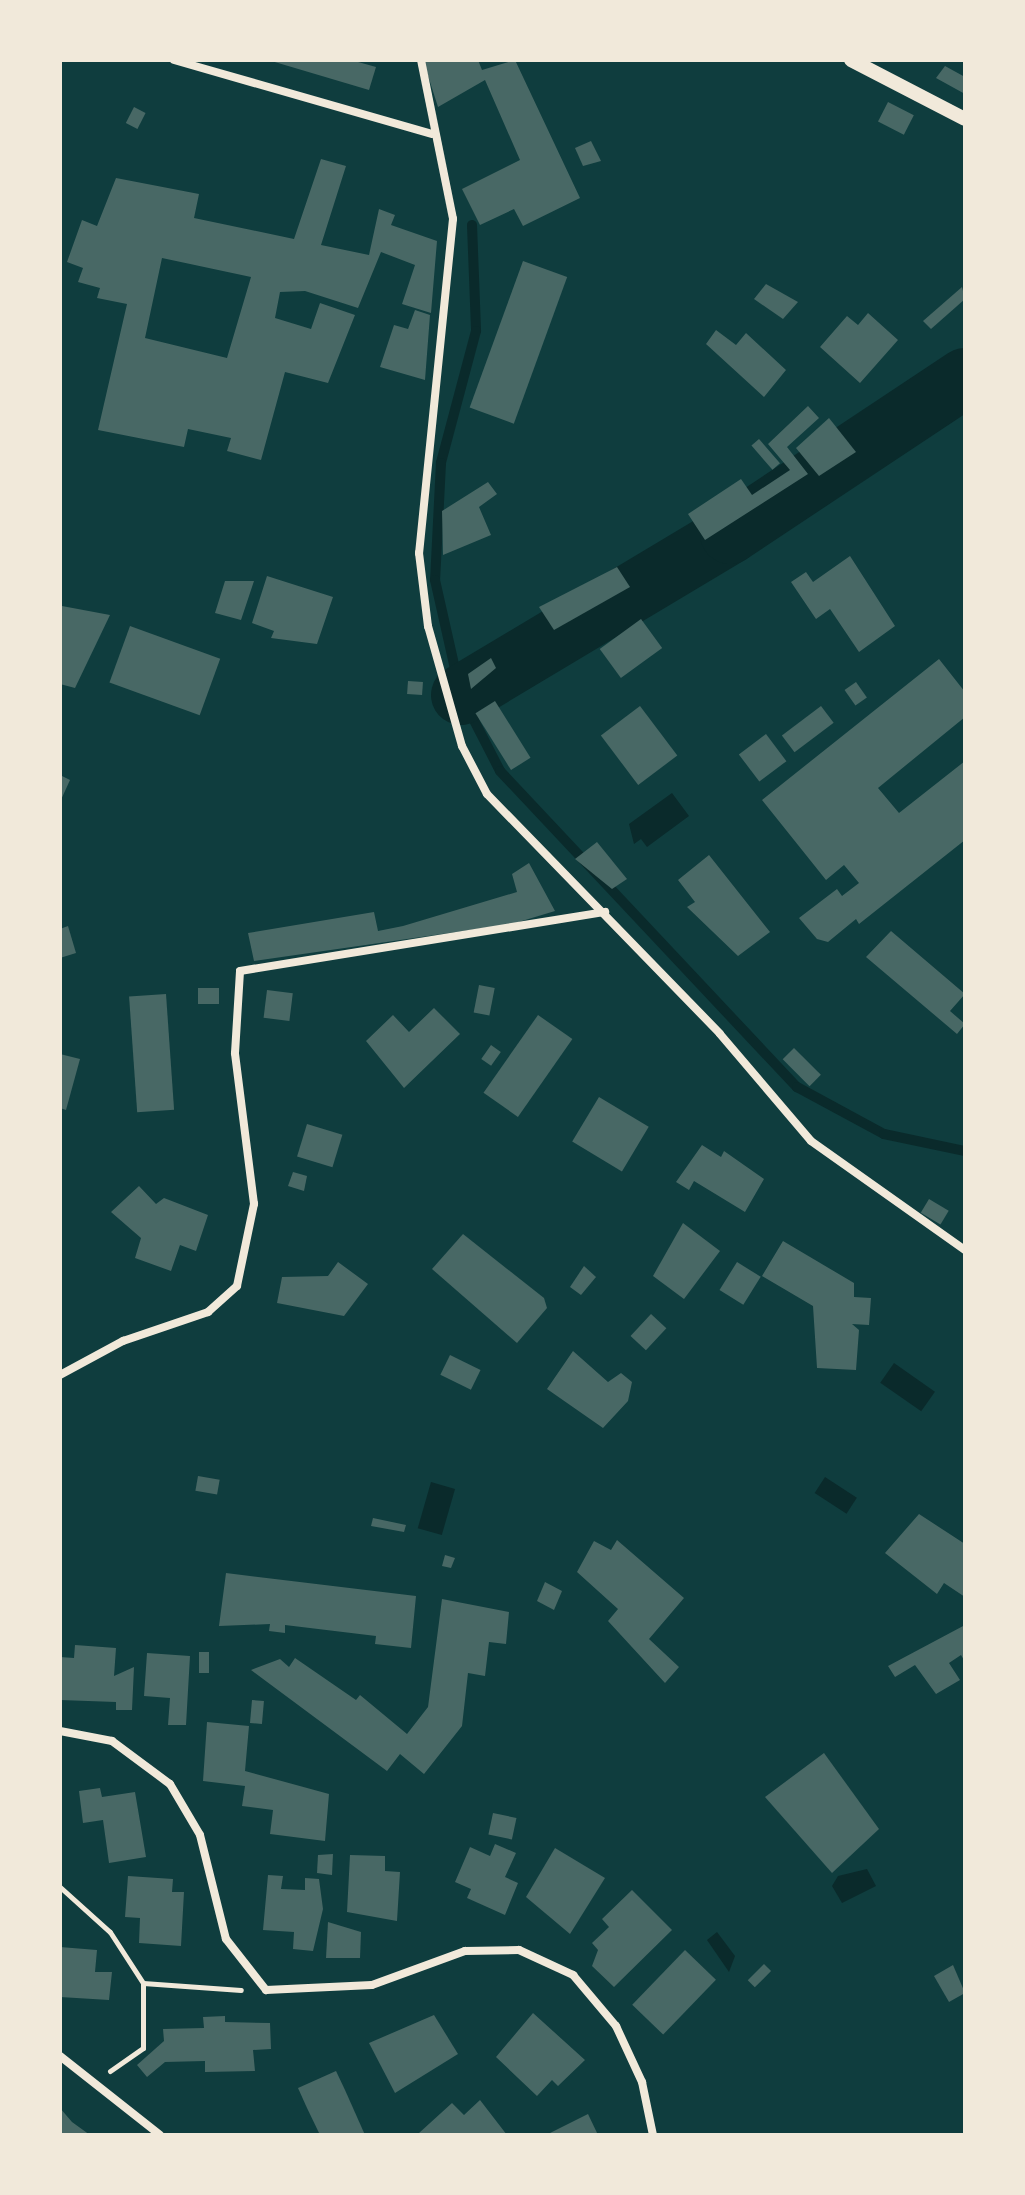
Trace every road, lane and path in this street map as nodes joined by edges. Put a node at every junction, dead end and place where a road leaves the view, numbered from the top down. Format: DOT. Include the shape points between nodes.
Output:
graph roads {
  1 [pos="174,60"];
  2 [pos="421,60"];
  3 [pos="851,60"];
  4 [pos="965,119"];
  5 [pos="432,134"];
  6 [pos="605,912"];
  7 [pos="965,1250"];
  8 [pos="60,1375"];
  9 [pos="60,1731"];
  10 [pos="60,1887"];
  11 [pos="143,1983"];
  12 [pos="266,1990"];
  13 [pos="60,2056"];
  14 [pos="98,2080"];
  15 [pos="160,2135"];
  16 [pos="653,2135"];
  1 -- 5 [label="street"];
  2 -- 5 [label="street"];
  3 -- 4 [label="street"];
  5 -- 6 [label="street" via="453,219 419,553 428,626 462,746 487,794"];
  6 -- 7 [label="street" via="811,1141"];
  6 -- 8 [label="street" via="240,971 235,1053 254,1204 237,1286 208,1312 123,1341"];
  9 -- 12 [label="street" via="112,1741 170,1784 200,1835 226,1939"];
  10 -- 11 [label="path" via="110,1932"];
  11 -- 12 [label="path"];
  11 -- 14 [label="path" via="143,2048"];
  12 -- 16 [label="street" via="372,1985 465,1951 519,1950 573,1975 616,2026 642,2082"];
  13 -- 14 [label="street"];
  14 -- 15 [label="street"];
}
